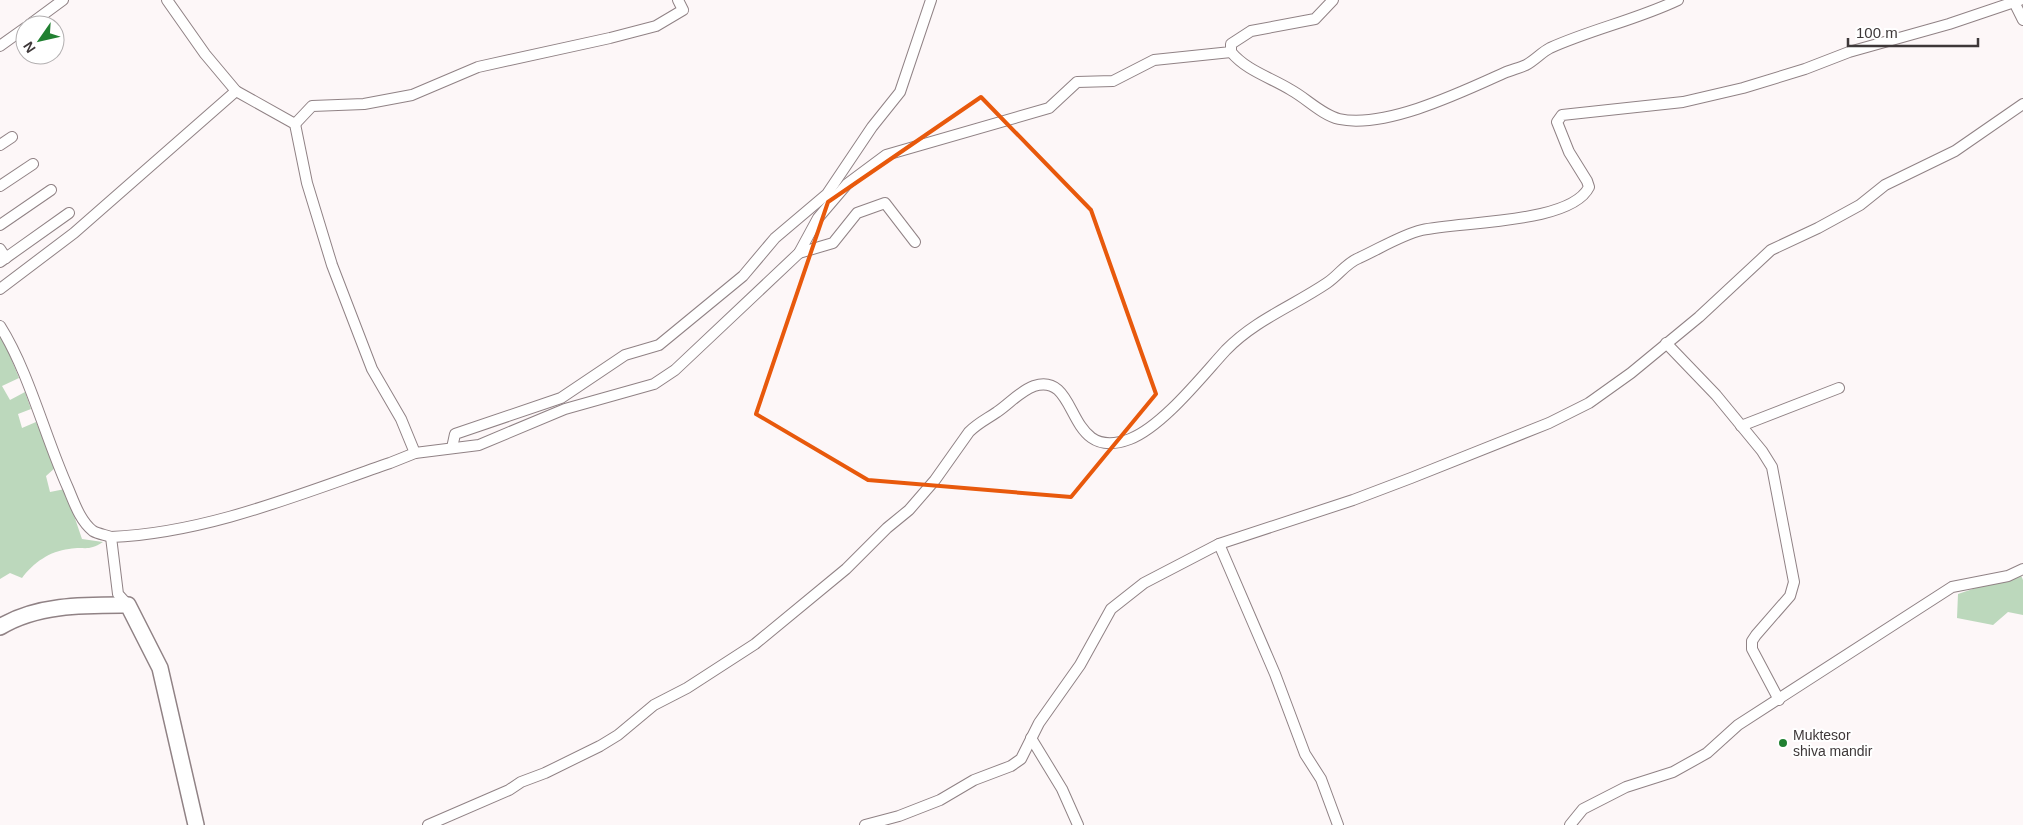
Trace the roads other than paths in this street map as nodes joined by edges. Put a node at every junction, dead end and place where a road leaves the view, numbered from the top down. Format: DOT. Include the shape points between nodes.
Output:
graph roads {
  1 [pos="63,0"];
  2 [pos="167,0"];
  3 [pos="678,0"];
  4 [pos="931,0"];
  5 [pos="1333,0"];
  6 [pos="1678,0"];
  7 [pos="2016,1"];
  8 [pos="43,15"];
  9 [pos="2023,20"];
  10 [pos="15,35"];
  11 [pos="0,46"];
  12 [pos="1231,52"];
  13 [pos="236,91"];
  14 [pos="2023,104"];
  15 [pos="295,124"];
  16 [pos="12,137"];
  17 [pos="0,145"];
  18 [pos="32,164"];
  19 [pos="0,186"];
  20 [pos="51,190"];
  21 [pos="69,213"];
  22 [pos="0,225"];
  23 [pos="915,242"];
  24 [pos="0,249"];
  25 [pos="799,253"];
  26 [pos="3,260"];
  27 [pos="0,289"];
  28 [pos="0,326"];
  29 [pos="1666,343"];
  30 [pos="1838,388"];
  31 [pos="1741,426"];
  32 [pos="452,448"];
  33 [pos="415,453"];
  34 [pos="111,537"];
  35 [pos="1219,544"];
  36 [pos="2023,569"];
  37 [pos="128,605"];
  38 [pos="0,627"];
  39 [pos="1779,700"];
  40 [pos="1031,738"];
  41 [pos="196,825"];
  42 [pos="428,825"];
  43 [pos="865,825"];
  44 [pos="1078,825"];
  45 [pos="1338,825"];
  46 [pos="1570,825"];
  1 -- 8 [label="street"];
  2 -- 13 [label="street"];
  3 -- 15 [label="street" via="683,10 656,26 478,67 412,95 364,104 312,106"];
  4 -- 32 [label="street" via="900,92 827,194 775,238 743,276 659,345 625,355 561,398 455,434"];
  5 -- 12 [label="street" via="1315,18 1252,31 1231,44"];
  6 -- 12 [label="street" via="1574,37 1547,49 1523,66 1447,98 1372,121 1338,119 1290,89 1261,76"];
  7 -- 9 [label="street"];
  7 -- 42 [label="street" via="1726,92 1683,102 1562,115 1557,122 1560,133 1588,181 1589,188 1577,200 1553,212 1527,218 1452,224 1419,231 1357,259 1327,283 1239,338 1178,402 1132,438 1113,443 1094,441 1085,433 1059,391 1046,385 1034,386 978,423 909,510 846,570 756,644 654,705 600,746"];
  10 -- 11 [label="street"];
  12 -- 25 [label="street" via="1154,60 1114,81 1077,82 1049,108 886,155 847,184 818,218"];
  13 -- 15 [label="street"];
  13 -- 27 [label="street" via="62,243"];
  14 -- 29 [label="street" via="1955,151 1885,185 1860,205 1771,250"];
  15 -- 33 [label="street" via="307,183 332,265 372,369 401,419"];
  16 -- 17 [label="street"];
  18 -- 19 [label="street"];
  20 -- 22 [label="street"];
  21 -- 26 [label="street"];
  23 -- 25 [label="street" via="885,203 857,213 833,243"];
  24 -- 26 [label="street"];
  25 -- 32 [label="street" via="675,370 654,384 565,409 479,445"];
  28 -- 34 [label="street" via="80,515 93,531"];
  29 -- 31 [label="street"];
  29 -- 35 [label="street" via="1589,403 1549,424 1353,500"];
  30 -- 31 [label="street"];
  31 -- 39 [label="street" via="1772,467 1794,582 1790,596 1774,611 1752,641 1758,664"];
  32 -- 33 [label="street"];
  33 -- 34 [label="street" via="233,516 150,536"];
  34 -- 37 [label="street" via="118,594"];
  35 -- 40 [label="street" via="1144,583 1111,609 1080,665"];
  35 -- 45 [label="street" via="1275,674 1305,754 1321,779"];
  36 -- 39 [label="street" via="2008,576 1952,587"];
  37 -- 38 [label="street" via="69,606 12,619"];
  37 -- 41 [label="street" via="160,668"];
  39 -- 46 [label="street" via="1738,725 1707,753 1673,772 1626,787 1583,809"];
  40 -- 43 [label="street" via="1021,759 1011,766 974,780 932,803"];
  40 -- 44 [label="street" via="1062,789"];
}
